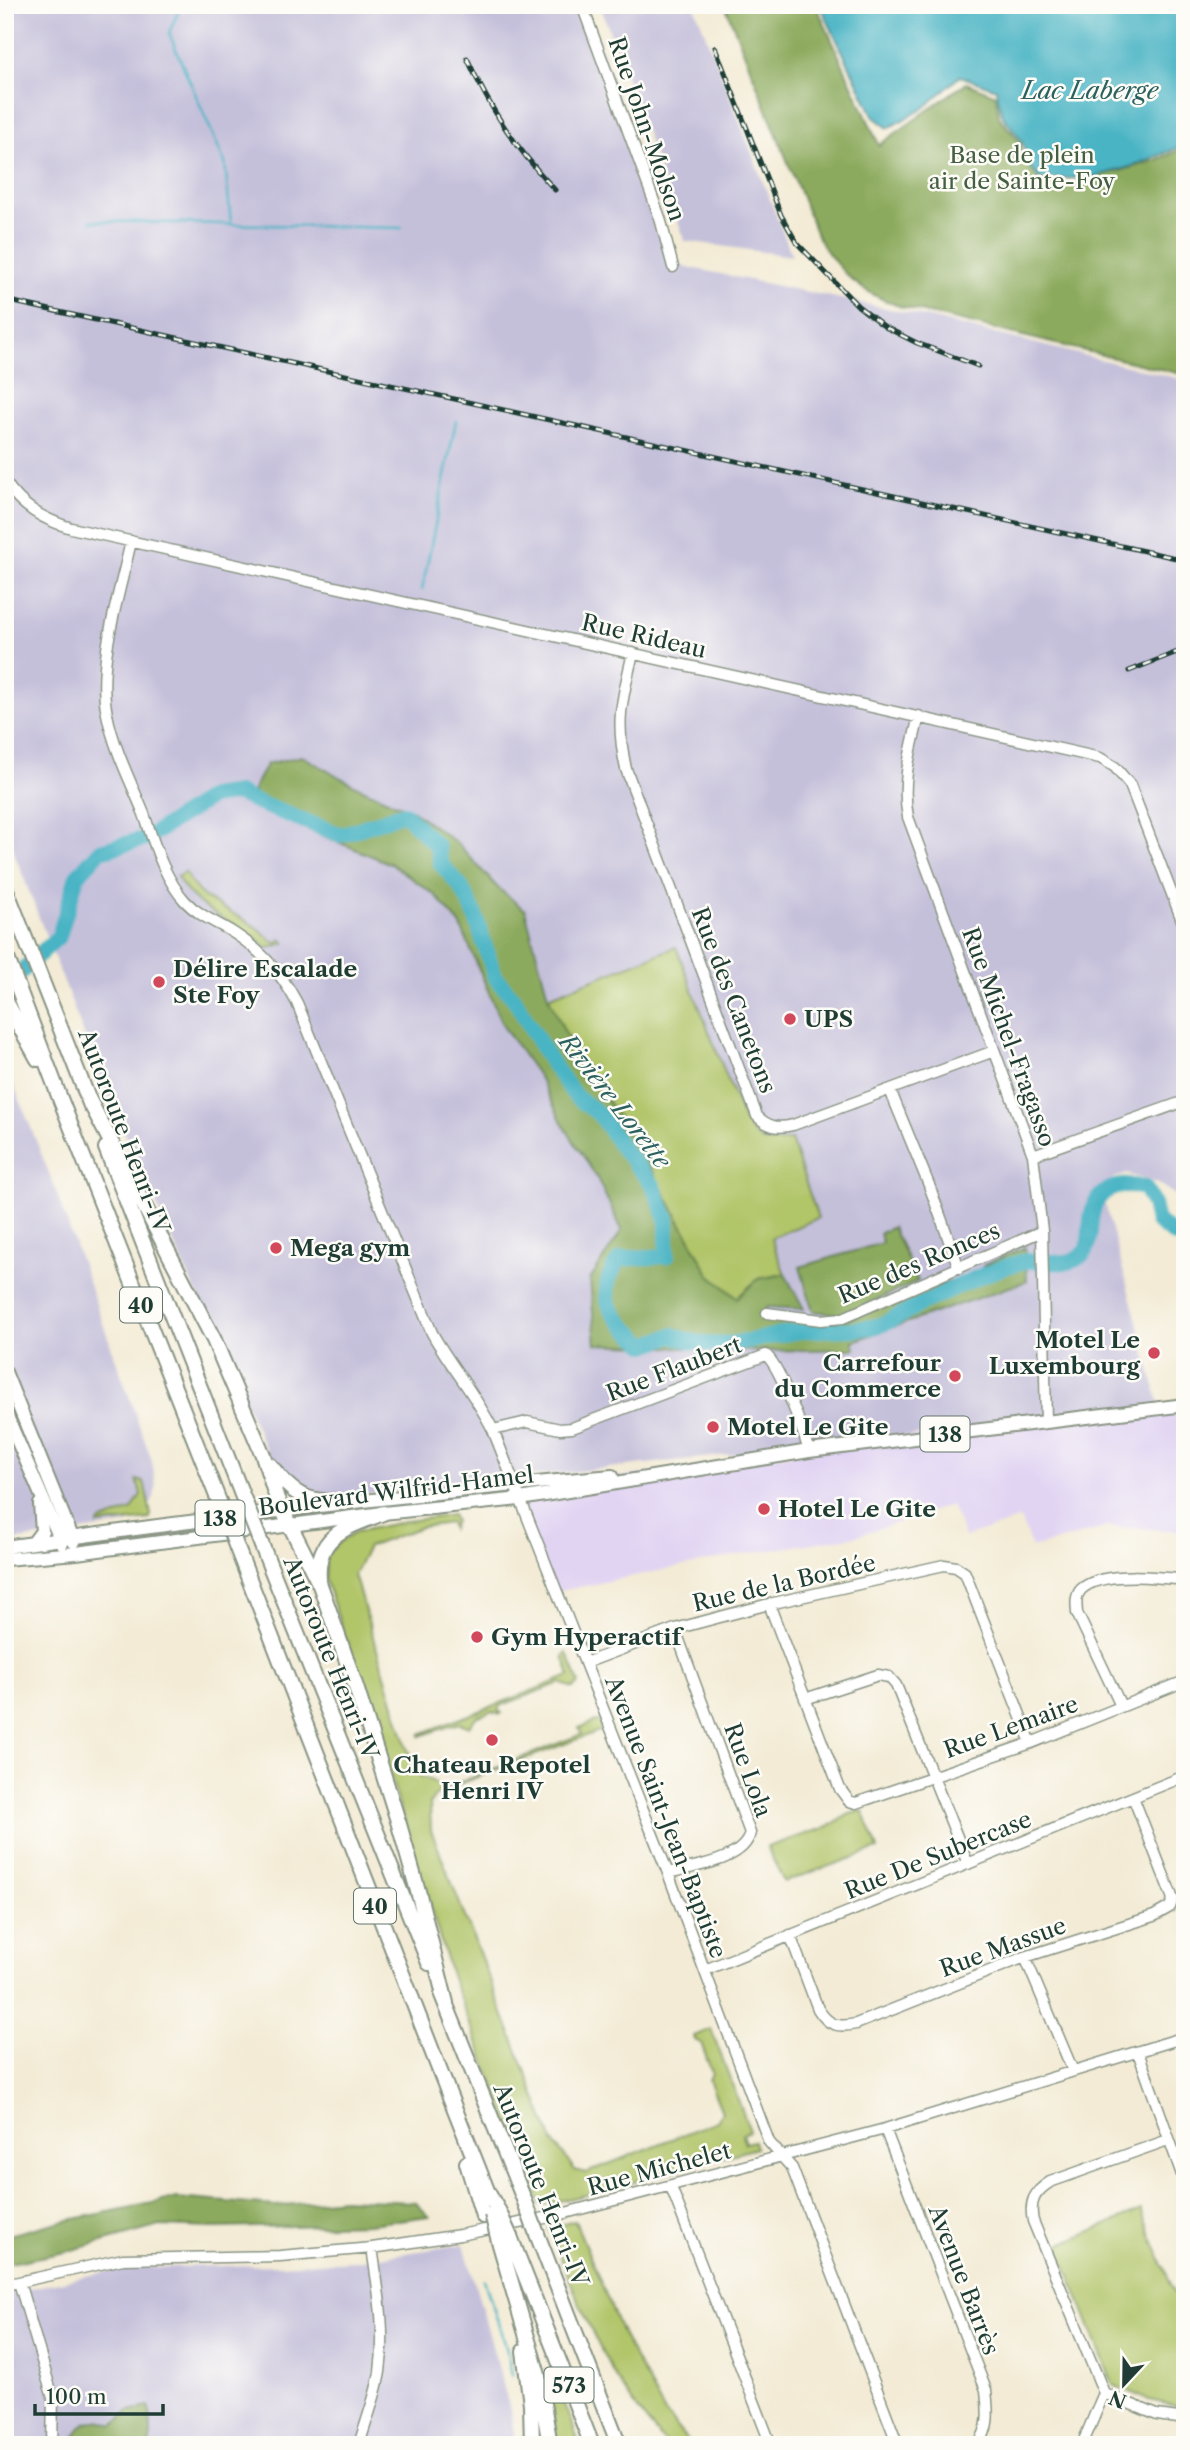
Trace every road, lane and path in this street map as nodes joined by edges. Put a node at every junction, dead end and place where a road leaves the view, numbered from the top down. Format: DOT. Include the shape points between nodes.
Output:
graph roads {
  1 [pos="582,5"];
  2 [pos="673,267"];
  3 [pos="5,482"];
  4 [pos="131,541"];
  5 [pos="633,653"];
  6 [pos="919,716"];
  7 [pos="5,887"];
  8 [pos="1185,928"];
  9 [pos="8,959"];
  10 [pos="8,1005"];
  11 [pos="994,1051"];
  12 [pos="890,1090"];
  13 [pos="88,1098"];
  14 [pos="61,1101"];
  15 [pos="1185,1101"];
  16 [pos="1033,1155"];
  17 [pos="1042,1231"];
  18 [pos="959,1268"];
  19 [pos="767,1313"];
  20 [pos="5,1372"];
  21 [pos="1185,1405"];
  22 [pos="5,1412"];
  23 [pos="1046,1422"];
  24 [pos="493,1430"];
  25 [pos="809,1451"];
  26 [pos="263,1455"];
  27 [pos="707,1467"];
  28 [pos="514,1485"];
  29 [pos="39,1493"];
  30 [pos="520,1499"];
  31 [pos="345,1503"];
  32 [pos="283,1511"];
  33 [pos="383,1513"];
  34 [pos="291,1527"];
  35 [pos="66,1537"];
  36 [pos="33,1543"];
  37 [pos="5,1547"];
  38 [pos="70,1553"];
  39 [pos="5,1559"];
  40 [pos="1185,1580"];
  41 [pos="320,1585"];
  42 [pos="769,1604"];
  43 [pos="675,1629"];
  44 [pos="585,1663"];
  45 [pos="1185,1681"];
  46 [pos="805,1699"];
  47 [pos="1121,1706"];
  48 [pos="1031,1743"];
  49 [pos="934,1776"];
  50 [pos="1185,1776"];
  51 [pos="1133,1797"];
  52 [pos="968,1864"];
  53 [pos="668,1873"];
  54 [pos="790,1936"];
  55 [pos="1025,1957"];
  56 [pos="705,1970"];
  57 [pos="446,2003"];
  58 [pos="1185,2037"];
  59 [pos="1138,2052"];
  60 [pos="1073,2071"];
  61 [pos="441,2074"];
  62 [pos="885,2129"];
  63 [pos="1168,2140"];
  64 [pos="782,2157"];
  65 [pos="1185,2183"];
  66 [pos="671,2187"];
  67 [pos="492,2214"];
  68 [pos="500,2241"];
  69 [pos="372,2248"];
  70 [pos="19,2282"];
  71 [pos="5,2285"];
  72 [pos="1104,2393"];
  73 [pos="1185,2419"];
  74 [pos="52,2445"];
  75 [pos="359,2445"];
  76 [pos="532,2445"];
  77 [pos="550,2445"];
  78 [pos="593,2445"];
  79 [pos="620,2445"];
  80 [pos="771,2445"];
  81 [pos="898,2445"];
  82 [pos="977,2445"];
  83 [pos="1082,2445"];
  1 -- 2 [label="street, Rue John-Molson" via="656,205"];
  3 -- 4 [label="street, Rue Rideau" via="37,516"];
  4 -- 5 [label="street, Rue Rideau"];
  4 -- 24 [label="street, Avenue Saint-Jean-Baptiste" via="106,655 104,697 111,730 158,851 185,901 260,952 288,986 432,1333"];
  5 -- 6 [label="street, Rue Rideau"];
  5 -- 12 [label="street, Rue des Canetons" via="619,717 626,769 757,1116 785,1128"];
  6 -- 8 [label="street, Rue Rideau" via="1084,753 1115,768 1130,785"];
  6 -- 11 [label="street, Rue Michel-Fragasso" via="907,769 905,804"];
  7 -- 13 [label="highway, Autoroute Henri-IV / 40"];
  9 -- 14 [label="highway, Autoroute Henri-IV / 40"];
  10 -- 14 [label="highway"];
  11 -- 12 [label="street, Rue des Canetons"];
  11 -- 16 [label="street, Rue Michel-Fragasso"];
  12 -- 18 [label="street"];
  13 -- 26 [label="highway" via="214,1340"];
  13 -- 57 [label="highway, Autoroute Henri-IV / 40, bridge"];
  14 -- 61 [label="highway, Autoroute Henri-IV / 40, bridge"];
  15 -- 16 [label="street"];
  16 -- 17 [label="street, Rue Michel-Fragasso"];
  17 -- 18 [label="street, Rue des Ronces"];
  17 -- 23 [label="street, Rue Michel-Fragasso"];
  18 -- 19 [label="street, Rue des Ronces" via="843,1318"];
  20 -- 35 [label="main road"];
  21 -- 23 [label="main road, Boulevard Wilfrid-Hamel / 138"];
  22 -- 29 [label="main road"];
  23 -- 25 [label="main road, Boulevard Wilfrid-Hamel / 138"];
  24 -- 25 [label="street, Rue Flaubert" via="527,1422 572,1428 766,1354"];
  24 -- 28 [label="street, Avenue Saint-Jean-Baptiste"];
  25 -- 27 [label="main road, Boulevard Wilfrid-Hamel / 138"];
  26 -- 31 [label="highway" via="284,1482 307,1499"];
  26 -- 32 [label="highway"];
  27 -- 28 [label="main road, Boulevard Wilfrid-Hamel / 138"];
  27 -- 30 [label="main road, Boulevard Wilfrid-Hamel / 138"];
  28 -- 30 [label="street, Avenue Saint-Jean-Baptiste"];
  28 -- 31 [label="main road, Boulevard Wilfrid-Hamel / 138"];
  29 -- 35 [label="main road"];
  29 -- 36 [label="main road" via="42,1530"];
  30 -- 33 [label="main road, Boulevard Wilfrid-Hamel / 138"];
  30 -- 44 [label="street, Avenue Saint-Jean-Baptiste"];
  31 -- 32 [label="main road, Boulevard Wilfrid-Hamel / 138"];
  32 -- 34 [label="highway"];
  32 -- 35 [label="main road, Boulevard Wilfrid-Hamel / 138"];
  33 -- 34 [label="main road, Boulevard Wilfrid-Hamel / 138"];
  33 -- 41 [label="highway" via="337,1532 322,1552"];
  34 -- 38 [label="main road, Boulevard Wilfrid-Hamel / 138"];
  34 -- 41 [label="highway"];
  35 -- 36 [label="main road, Boulevard Wilfrid-Hamel / 138"];
  35 -- 38 [label="main road"];
  36 -- 37 [label="main road, Boulevard Wilfrid-Hamel / 138"];
  38 -- 39 [label="main road, Boulevard Wilfrid-Hamel / 138"];
  40 -- 47 [label="street" via="1121,1577 1091,1583 1078,1594 1077,1613"];
  41 -- 57 [label="highway" via="398,1821"];
  42 -- 43 [label="street, Rue de la Bordée"];
  42 -- 46 [label="street"];
  42 -- 48 [label="street, Rue de la Bordée" via="944,1565 956,1567 965,1573"];
  43 -- 44 [label="street, Rue de la Bordée"];
  43 -- 53 [label="street, Rue Lola" via="750,1833 749,1841 735,1854"];
  44 -- 53 [label="street, Avenue Saint-Jean-Baptiste"];
  45 -- 47 [label="street, Rue Lemaire"];
  46 -- 49 [label="street" via="878,1675 888,1678 896,1685"];
  46 -- 49 [label="street, Rue Lemaire" via="840,1789 849,1801 856,1803"];
  47 -- 48 [label="street, Rue Lemaire"];
  48 -- 49 [label="street, Rue Lemaire"];
  49 -- 52 [label="street"];
  50 -- 51 [label="street, Rue De Subercase"];
  51 -- 52 [label="street, Rue De Subercase"];
  51 -- 55 [label="street, Rue Massue" via="1172,1899 1170,1907"];
  52 -- 54 [label="street, Rue De Subercase"];
  53 -- 56 [label="street, Avenue Saint-Jean-Baptiste"];
  54 -- 55 [label="street, Rue Massue" via="818,2009 831,2025 844,2027"];
  54 -- 56 [label="street, Rue De Subercase"];
  55 -- 60 [label="street"];
  56 -- 64 [label="street, Avenue Saint-Jean-Baptiste" via="769,2142"];
  57 -- 79 [label="highway, Autoroute Henri-IV / 40, bridge"];
  58 -- 59 [label="street, Rue Michelet"];
  59 -- 60 [label="street, Rue Michelet"];
  59 -- 63 [label="street"];
  60 -- 62 [label="street, Rue Michelet"];
  61 -- 67 [label="highway"];
  61 -- 67 [label="highway, Autoroute Henri-IV / 40"];
  62 -- 64 [label="street, Rue Michelet"];
  62 -- 82 [label="street, Avenue Barrès" via="986,2390 988,2424"];
  63 -- 65 [label="street"];
  63 -- 72 [label="street" via="1050,2182 1038,2190 1031,2206 1033,2221"];
  64 -- 66 [label="street, Rue Michelet"];
  64 -- 81 [label="street, Avenue Saint-Jean-Baptiste" via="793,2168"];
  66 -- 69 [label="street, Rue Michelet" via="550,2217"];
  66 -- 80 [label="street"];
  67 -- 68 [label="highway"];
  68 -- 76 [label="highway" via="523,2348"];
  68 -- 77 [label="highway" via="536,2367"];
  68 -- 78 [label="highway, Autoroute Henri-IV / 573"];
  69 -- 70 [label="street, Rue Michelet" via="280,2256 123,2259"];
  69 -- 75 [label="street" via="383,2335 378,2378"];
  70 -- 71 [label="street, Rue Michelet"];
  70 -- 74 [label="street" via="53,2398"];
  72 -- 73 [label="street" via="1157,2415"];
  72 -- 83 [label="street"];
}
